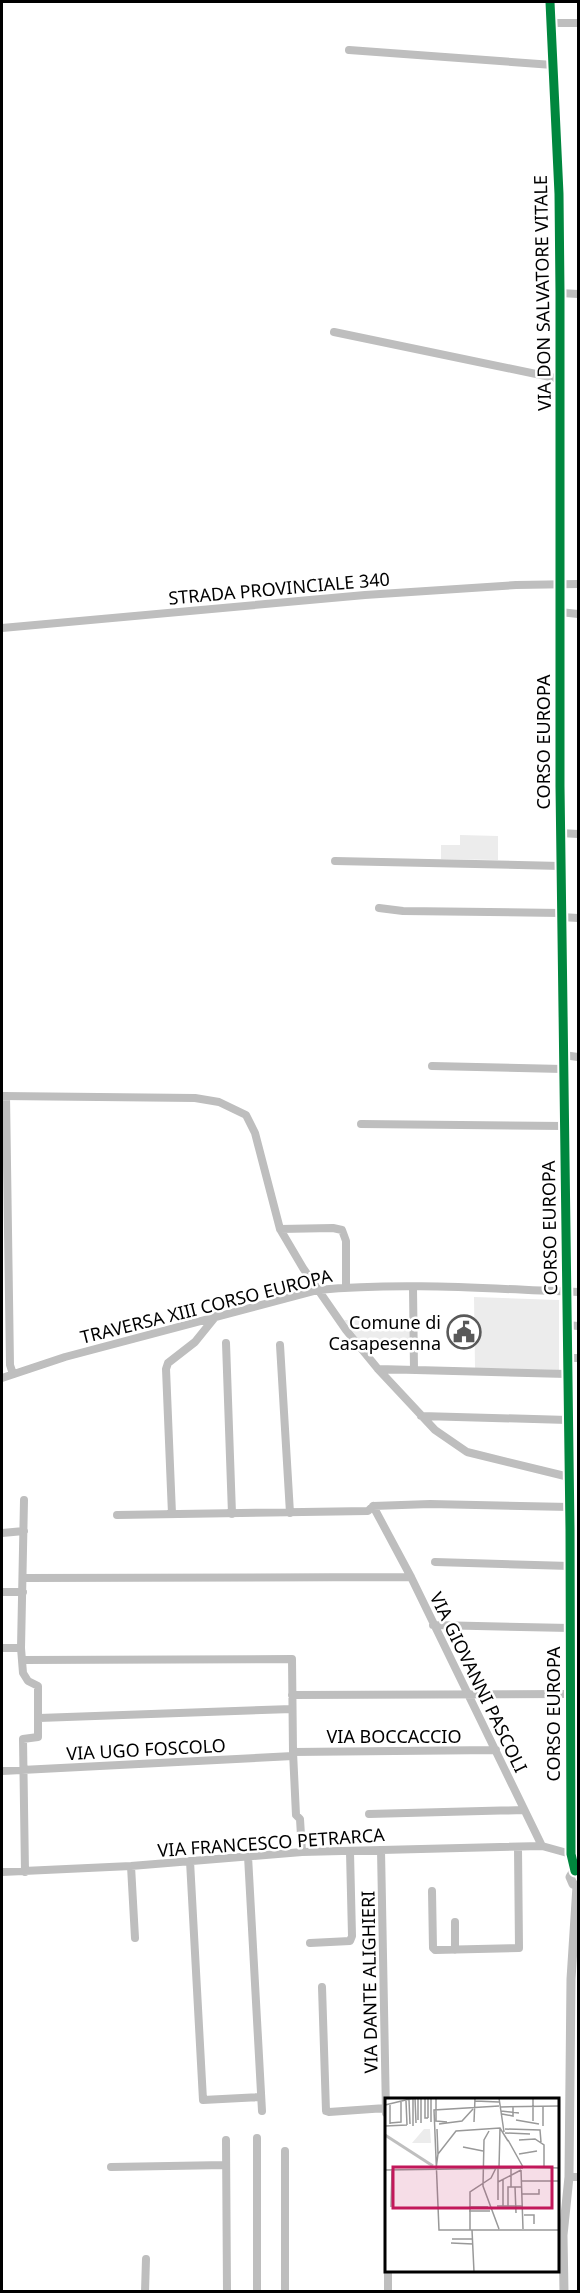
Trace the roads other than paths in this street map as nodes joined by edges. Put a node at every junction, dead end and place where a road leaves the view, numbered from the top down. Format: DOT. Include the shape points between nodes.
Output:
graph roads {
  1 [pos="550,2"];
  2 [pos="551,23"];
  3 [pos="579,23"];
  4 [pos="349,50"];
  5 [pos="553,65"];
  6 [pos="560,293"];
  7 [pos="579,294"];
  8 [pos="334,332"];
  9 [pos="560,379"];
  10 [pos="560,584"];
  11 [pos="579,584"];
  12 [pos="560,612"];
  13 [pos="579,614"];
  14 [pos="2,628"];
  15 [pos="560,833"];
  16 [pos="579,834"];
  17 [pos="335,861"];
  18 [pos="561,866"];
  19 [pos="379,908"];
  20 [pos="561,915"];
  21 [pos="579,918"];
  22 [pos="563,1055"];
  23 [pos="579,1057"];
  24 [pos="432,1066"];
  25 [pos="563,1069"];
  26 [pos="4,1096"];
  27 [pos="361,1124"];
  28 [pos="564,1126"];
  29 [pos="280,1229"];
  30 [pos="346,1287"];
  31 [pos="413,1288"];
  32 [pos="318,1290"];
  33 [pos="566,1292"];
  34 [pos="579,1292"];
  35 [pos="217,1315"];
  36 [pos="567,1326"];
  37 [pos="579,1326"];
  38 [pos="226,1343"];
  39 [pos="280,1345"];
  40 [pos="567,1358"];
  41 [pos="579,1358"];
  42 [pos="378,1370"];
  43 [pos="414,1370"];
  44 [pos="12,1374"];
  45 [pos="567,1374"];
  46 [pos="2,1378"];
  47 [pos="421,1416"];
  48 [pos="568,1420"];
  49 [pos="569,1477"];
  50 [pos="24,1500"];
  51 [pos="373,1506"];
  52 [pos="570,1507"];
  53 [pos="290,1513"];
  54 [pos="172,1514"];
  55 [pos="232,1514"];
  56 [pos="117,1515"];
  57 [pos="574,1528"];
  58 [pos="24,1531"];
  59 [pos="2,1533"];
  60 [pos="435,1562"];
  61 [pos="570,1566"];
  62 [pos="411,1577"];
  63 [pos="23,1578"];
  64 [pos="2,1592"];
  65 [pos="23,1592"];
  66 [pos="433,1625"];
  67 [pos="570,1628"];
  68 [pos="2,1648"];
  69 [pos="21,1648"];
  70 [pos="22,1660"];
  71 [pos="574,1679"];
  72 [pos="467,1694"];
  73 [pos="569,1694"];
  74 [pos="292,1695"];
  75 [pos="292,1709"];
  76 [pos="39,1718"];
  77 [pos="496,1750"];
  78 [pos="293,1754"];
  79 [pos="24,1770"];
  80 [pos="2,1771"];
  81 [pos="524,1810"];
  82 [pos="369,1814"];
  83 [pos="542,1846"];
  84 [pos="518,1848"];
  85 [pos="381,1850"];
  86 [pos="302,1852"];
  87 [pos="350,1852"];
  88 [pos="571,1854"];
  89 [pos="248,1856"];
  90 [pos="190,1861"];
  91 [pos="131,1866"];
  92 [pos="577,1870"];
  93 [pos="2,1872"];
  94 [pos="25,1872"];
  95 [pos="578,1886"];
  96 [pos="432,1891"];
  97 [pos="455,1922"];
  98 [pos="135,1938"];
  99 [pos="310,1943"];
  100 [pos="455,1950"];
  101 [pos="575,1979"];
  102 [pos="322,1987"];
  103 [pos="261,2097"];
  104 [pos="386,2098"];
  105 [pos="385,2108"];
  106 [pos="262,2111"];
  107 [pos="257,2138"];
  108 [pos="226,2140"];
  109 [pos="285,2151"];
  110 [pos="226,2165"];
  111 [pos="111,2167"];
  112 [pos="574,2177"];
  113 [pos="560,2236"];
  114 [pos="146,2259"];
  115 [pos="388,2272"];
  116 [pos="145,2292"];
  117 [pos="227,2292"];
  118 [pos="257,2292"];
  119 [pos="285,2292"];
  120 [pos="388,2292"];
  121 [pos="564,2292"];
  1 -- 2 [label="street, VIA DON SALVATORE VITALE"];
  2 -- 3 [label="street"];
  2 -- 5 [label="street, VIA DON SALVATORE VITALE"];
  4 -- 5 [label="street"];
  5 -- 6 [label="street, VIA DON SALVATORE VITALE"];
  6 -- 7 [label="street"];
  6 -- 9 [label="street, VIA DON SALVATORE VITALE"];
  8 -- 9 [label="street"];
  9 -- 10 [label="street, VIA DON SALVATORE VITALE"];
  10 -- 11 [label="street, STRADA PROVINCIALE 340"];
  10 -- 12 [label="street, CORSO EUROPA"];
  10 -- 14 [label="street, STRADA PROVINCIALE 340" via="365,595"];
  12 -- 13 [label="street"];
  12 -- 15 [label="street, CORSO EUROPA"];
  15 -- 16 [label="street"];
  15 -- 18 [label="street, CORSO EUROPA"];
  17 -- 18 [label="street"];
  18 -- 20 [label="street, CORSO EUROPA"];
  19 -- 20 [label="street"];
  20 -- 21 [label="street"];
  20 -- 22 [label="street, CORSO EUROPA"];
  22 -- 23 [label="street"];
  22 -- 25 [label="street, CORSO EUROPA"];
  24 -- 25 [label="street"];
  25 -- 28 [label="street, CORSO EUROPA"];
  26 -- 29 [label="street" via="195,1098 219,1102 246,1115 255,1132"];
  26 -- 44 [label="street"];
  27 -- 28 [label="street"];
  28 -- 33 [label="street, CORSO EUROPA"];
  29 -- 30 [label="street" via="342,1230 346,1241"];
  29 -- 32 [label="street"];
  30 -- 31 [label="street, TRAVERSA XIII CORSO EUROPA"];
  30 -- 32 [label="street, TRAVERSA XIII CORSO EUROPA"];
  31 -- 33 [label="street, TRAVERSA XIII CORSO EUROPA"];
  31 -- 43 [label="street"];
  32 -- 35 [label="street, TRAVERSA XIII CORSO EUROPA"];
  32 -- 42 [label="street"];
  33 -- 34 [label="street, TRAVERSA XIII CORSO EUROPA"];
  33 -- 36 [label="street, CORSO EUROPA"];
  35 -- 44 [label="street, TRAVERSA XIII CORSO EUROPA"];
  35 -- 54 [label="street" via="166,1369"];
  36 -- 37 [label="street"];
  36 -- 40 [label="street, CORSO EUROPA"];
  38 -- 55 [label="street"];
  39 -- 53 [label="street"];
  40 -- 41 [label="street"];
  40 -- 45 [label="street, CORSO EUROPA"];
  42 -- 43 [label="street"];
  42 -- 47 [label="street"];
  43 -- 45 [label="street"];
  44 -- 46 [label="street, TRAVERSA XIII CORSO EUROPA"];
  45 -- 48 [label="street, CORSO EUROPA"];
  47 -- 48 [label="street"];
  47 -- 49 [label="street" via="467,1452"];
  48 -- 49 [label="street, CORSO EUROPA"];
  49 -- 52 [label="street, CORSO EUROPA"];
  50 -- 58 [label="street"];
  51 -- 52 [label="street"];
  51 -- 53 [label="street" via="368,1511"];
  51 -- 62 [label="street, VIA GIOVANNI PASCOLI"];
  52 -- 57 [label="street, CORSO EUROPA"];
  53 -- 55 [label="street"];
  54 -- 55 [label="street"];
  54 -- 56 [label="street"];
  57 -- 61 [label="street, CORSO EUROPA"];
  58 -- 59 [label="street"];
  58 -- 63 [label="street"];
  60 -- 61 [label="street"];
  61 -- 67 [label="street, CORSO EUROPA"];
  62 -- 63 [label="street"];
  62 -- 66 [label="street, VIA GIOVANNI PASCOLI"];
  63 -- 65 [label="street"];
  64 -- 65 [label="street"];
  65 -- 69 [label="street"];
  66 -- 67 [label="street"];
  66 -- 72 [label="street, VIA GIOVANNI PASCOLI"];
  67 -- 71 [label="street, CORSO EUROPA"];
  68 -- 69 [label="street"];
  69 -- 70 [label="street"];
  70 -- 74 [label="street" via="292,1659"];
  70 -- 76 [label="street" via="27,1681 38,1686"];
  71 -- 73 [label="street, CORSO EUROPA"];
  72 -- 73 [label="street"];
  72 -- 74 [label="street"];
  72 -- 77 [label="street, VIA GIOVANNI PASCOLI"];
  73 -- 88 [label="street, CORSO EUROPA"];
  74 -- 75 [label="street"];
  75 -- 76 [label="street"];
  75 -- 78 [label="street"];
  76 -- 79 [label="street" via="38,1737 23,1739"];
  77 -- 78 [label="street, VIA BOCCACCIO"];
  77 -- 81 [label="street, VIA GIOVANNI PASCOLI"];
  78 -- 79 [label="street, VIA UGO FOSCOLO"];
  78 -- 86 [label="street"];
  79 -- 80 [label="street, VIA UGO FOSCOLO"];
  79 -- 94 [label="street"];
  81 -- 82 [label="street"];
  81 -- 83 [label="street, VIA GIOVANNI PASCOLI"];
  83 -- 84 [label="street, VIA FRANCESCO PETRARCA"];
  83 -- 88 [label="street"];
  84 -- 85 [label="street, VIA FRANCESCO PETRARCA"];
  84 -- 100 [label="street" via="519,1948"];
  85 -- 87 [label="street, VIA FRANCESCO PETRARCA"];
  85 -- 104 [label="street, VIA DANTE ALIGHIERI"];
  86 -- 87 [label="street, VIA FRANCESCO PETRARCA"];
  86 -- 89 [label="street, VIA FRANCESCO PETRARCA"];
  87 -- 99 [label="street" via="350,1941"];
  88 -- 92 [label="street, CORSO EUROPA"];
  89 -- 90 [label="street, VIA FRANCESCO PETRARCA"];
  89 -- 103 [label="street"];
  90 -- 91 [label="street, VIA FRANCESCO PETRARCA"];
  90 -- 103 [label="street" via="203,2100"];
  91 -- 94 [label="street, VIA FRANCESCO PETRARCA"];
  91 -- 98 [label="street"];
  92 -- 95 [label="street, CORSO EUROPA" via="570,1879"];
  93 -- 94 [label="street, VIA FRANCESCO PETRARCA"];
  95 -- 101 [label="street"];
  96 -- 100 [label="street" via="433,1948"];
  97 -- 100 [label="street"];
  101 -- 112 [label="street"];
  102 -- 105 [label="street" via="326,2111"];
  103 -- 106 [label="street"];
  107 -- 118 [label="street"];
  108 -- 110 [label="street"];
  109 -- 119 [label="street"];
  110 -- 111 [label="street"];
  110 -- 117 [label="street"];
  112 -- 113 [label="street"];
  113 -- 121 [label="street"];
  114 -- 116 [label="street"];
  115 -- 120 [label="street"];
}
